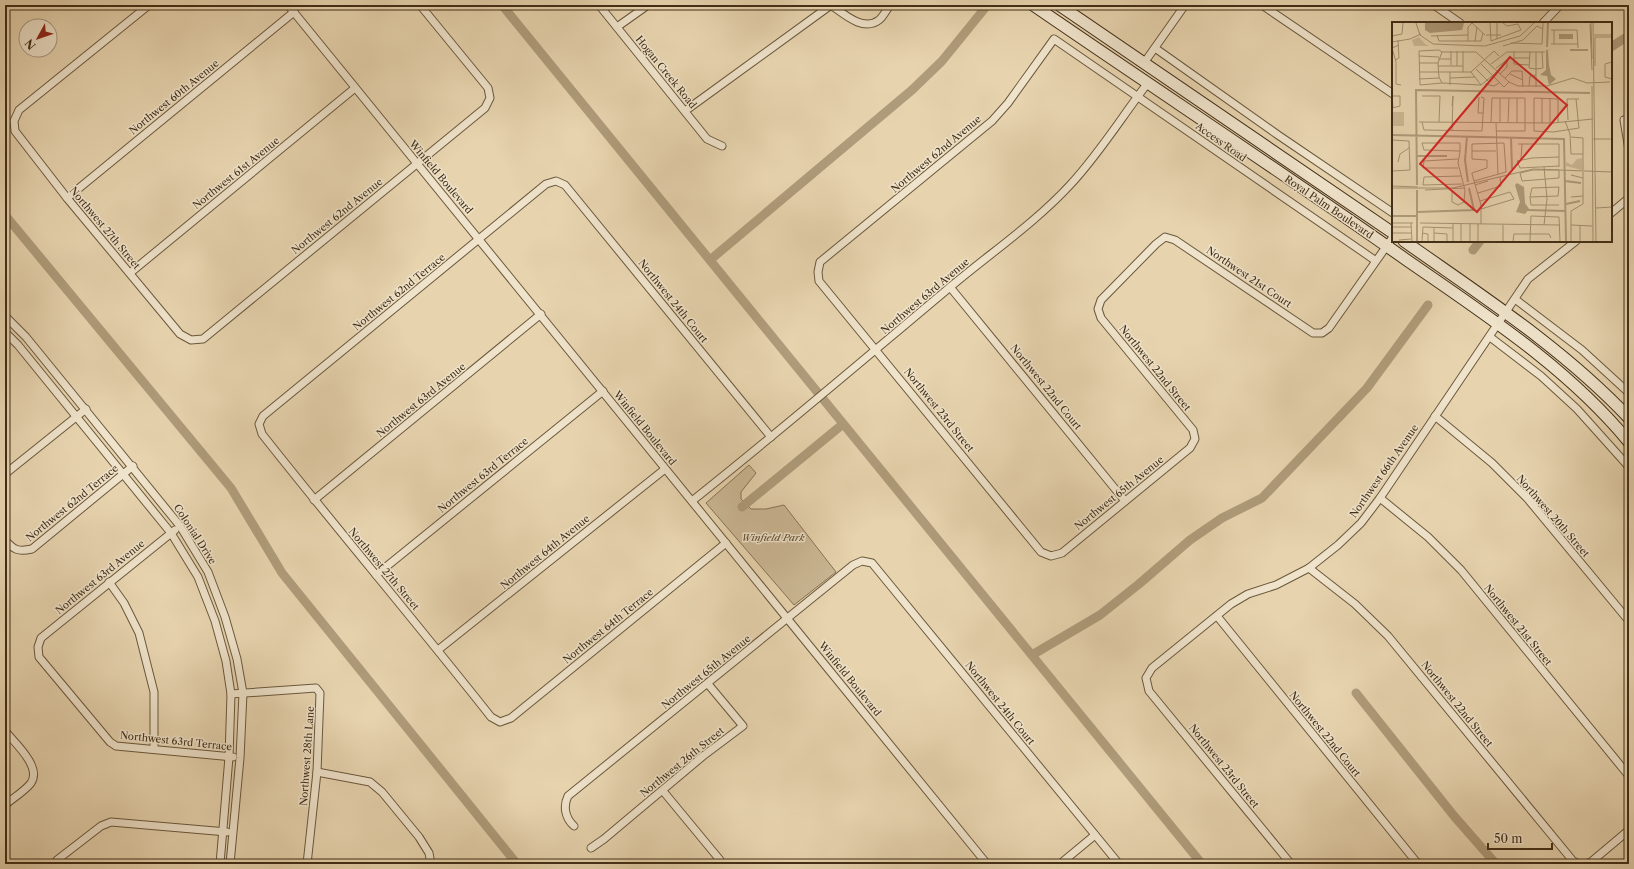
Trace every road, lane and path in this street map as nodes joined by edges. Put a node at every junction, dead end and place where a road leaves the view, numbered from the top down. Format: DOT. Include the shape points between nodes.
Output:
graph roads {
  1 [pos="149,5"];
  2 [pos="288,5"];
  3 [pos="420,5"];
  4 [pos="599,5"];
  5 [pos="648,5"];
  6 [pos="831,5"];
  7 [pos="890,5"];
  8 [pos="1033,5"];
  9 [pos="1059,5"];
  10 [pos="1185,5"];
  11 [pos="1262,5"];
  12 [pos="1434,5"];
  13 [pos="1560,5"];
  14 [pos="294,12"];
  15 [pos="1459,22"];
  16 [pos="1544,22"];
  17 [pos="617,27"];
  18 [pos="1054,39"];
  19 [pos="1155,48"];
  20 [pos="1144,63"];
  21 [pos="1121,66"];
  22 [pos="1147,84"];
  23 [pos="1175,85"];
  24 [pos="354,88"];
  25 [pos="1392,93"];
  26 [pos="1138,96"];
  27 [pos="685,111"];
  28 [pos="1624,120"];
  29 [pos="722,146"];
  30 [pos="1629,150"];
  31 [pos="418,164"];
  32 [pos="556,182"];
  33 [pos="66,198"];
  34 [pos="1629,198"];
  35 [pos="1392,212"];
  36 [pos="1612,212"];
  37 [pos="1392,233"];
  38 [pos="480,239"];
  39 [pos="1390,241"];
  40 [pos="1405,242"];
  41 [pos="1575,242"];
  42 [pos="1376,261"];
  43 [pos="818,272"];
  44 [pos="130,273"];
  45 [pos="950,287"];
  46 [pos="1515,299"];
  47 [pos="1098,309"];
  48 [pos="1506,313"];
  49 [pos="541,314"];
  50 [pos="5,316"];
  51 [pos="1499,324"];
  52 [pos="5,332"];
  53 [pos="1490,337"];
  54 [pos="191,340"];
  55 [pos="876,349"];
  56 [pos="603,391"];
  57 [pos="1629,392"];
  58 [pos="86,409"];
  59 [pos="76,416"];
  60 [pos="1435,416"];
  61 [pos="1629,418"];
  62 [pos="259,424"];
  63 [pos="771,437"];
  64 [pos="1195,439"];
  65 [pos="1629,442"];
  66 [pos="133,466"];
  67 [pos="1629,466"];
  68 [pos="665,469"];
  69 [pos="124,473"];
  70 [pos="5,474"];
  71 [pos="1380,498"];
  72 [pos="314,500"];
  73 [pos="1125,500"];
  74 [pos="692,501"];
  75 [pos="180,526"];
  76 [pos="171,533"];
  77 [pos="5,540"];
  78 [pos="726,543"];
  79 [pos="1051,556"];
  80 [pos="862,561"];
  81 [pos="1309,568"];
  82 [pos="376,575"];
  83 [pos="109,582"];
  84 [pos="1217,616"];
  85 [pos="788,618"];
  86 [pos="1629,621"];
  87 [pos="438,650"];
  88 [pos="1146,678"];
  89 [pos="708,684"];
  90 [pos="243,693"];
  91 [pos="232,694"];
  92 [pos="500,722"];
  93 [pos="5,731"];
  94 [pos="110,742"];
  95 [pos="154,749"];
  96 [pos="229,757"];
  97 [pos="240,758"];
  98 [pos="317,772"];
  99 [pos="1629,776"];
  100 [pos="663,791"];
  101 [pos="5,805"];
  102 [pos="574,826"];
  103 [pos="1629,830"];
  104 [pos="223,832"];
  105 [pos="233,832"];
  106 [pos="1095,835"];
  107 [pos="591,848"];
  108 [pos="720,860"];
  109 [pos="56,864"];
  110 [pos="220,864"];
  111 [pos="230,864"];
  112 [pos="307,864"];
  113 [pos="431,864"];
  114 [pos="987,864"];
  115 [pos="1060,864"];
  116 [pos="1118,864"];
  117 [pos="1291,864"];
  118 [pos="1418,864"];
  119 [pos="1579,864"];
  120 [pos="1585,864"];
  1 -- 33 [label="street, Northwest 27th Street" via="19,110 14,121 15,131"];
  2 -- 14 [label="street, Winfield Boulevard"];
  3 -- 31 [label="street, Northwest 62nd Avenue" via="488,88 490,98 485,108"];
  4 -- 17 [label="street, Hogan Creek Road"];
  5 -- 17 [label="street"];
  6 -- 7 [label="street" via="857,23 867,24 879,20"];
  6 -- 27 [label="street"];
  8 -- 21 [label="main road, Royal Palm Boulevard"];
  9 -- 20 [label="main road, Royal Palm Boulevard"];
  10 -- 19 [label="street"];
  11 -- 25 [label="street"];
  12 -- 15 [label="street"];
  13 -- 16 [label="street"];
  14 -- 24 [label="street, Winfield Boulevard"];
  14 -- 33 [label="street, Northwest 60th Avenue"];
  17 -- 27 [label="street, Hogan Creek Road"];
  18 -- 26 [label="street, Access Road"];
  18 -- 43 [label="street, Northwest 62nd Avenue" via="992,121 820,262"];
  19 -- 20 [label="street"];
  19 -- 35 [label="street"];
  20 -- 21 [label="main road" via="1139,67"];
  20 -- 23 [label="main road, Royal Palm Boulevard"];
  21 -- 22 [label="main road, Royal Palm Boulevard"];
  22 -- 23 [label="main road" via="1153,81"];
  22 -- 26 [label="street, Northwest 63rd Avenue"];
  22 -- 39 [label="main road, Royal Palm Boulevard"];
  23 -- 37 [label="main road, Royal Palm Boulevard"];
  24 -- 31 [label="street, Winfield Boulevard"];
  24 -- 44 [label="street, Northwest 61st Avenue"];
  26 -- 42 [label="street, Access Road"];
  26 -- 45 [label="street, Northwest 63rd Avenue" via="1110,137 1069,187 1039,215"];
  27 -- 29 [label="street, Hogan Creek Road" via="707,139"];
  28 -- 30 [label="street"];
  31 -- 38 [label="street, Winfield Boulevard"];
  31 -- 54 [label="street, Northwest 62nd Avenue" via="203,339"];
  32 -- 38 [label="street, Northwest 62nd Terrace" via="546,184"];
  32 -- 63 [label="street, Northwest 24th Court" via="565,185"];
  33 -- 44 [label="street, Northwest 27th Street"];
  34 -- 36 [label="street"];
  38 -- 49 [label="street, Winfield Boulevard"];
  38 -- 62 [label="street, Northwest 62nd Terrace" via="263,416"];
  39 -- 42 [label="street"];
  39 -- 51 [label="main road, Royal Palm Boulevard"];
  40 -- 48 [label="main road"];
  41 -- 46 [label="street, Northwest 66th Avenue" via="1528,279"];
  42 -- 47 [label="street, Northwest 21st Court" via="1329,328 1322,333 1313,333 1175,240 1165,237 1101,300"];
  43 -- 55 [label="street, Northwest 23rd Street" via="819,281"];
  44 -- 54 [label="street, Northwest 27th Street" via="180,334"];
  45 -- 55 [label="street, Northwest 63rd Avenue"];
  45 -- 73 [label="street, Northwest 22nd Court"];
  46 -- 48 [label="street, Northwest 66th Avenue"];
  46 -- 57 [label="street" via="1582,350"];
  47 -- 64 [label="street, Northwest 22nd Street" via="1101,318 1193,430"];
  48 -- 51 [label="street, Northwest 66th Avenue"];
  48 -- 61 [label="main road" via="1563,355 1603,390"];
  49 -- 56 [label="street, Winfield Boulevard"];
  49 -- 72 [label="street, Northwest 63rd Avenue"];
  50 -- 58 [label="street, Colonial Drive" via="26,336"];
  51 -- 53 [label="street, Northwest 66th Avenue"];
  51 -- 65 [label="main road, Royal Palm Boulevard" via="1554,367 1591,401"];
  52 -- 59 [label="street, Colonial Drive" via="18,344"];
  53 -- 60 [label="street, Northwest 66th Avenue"];
  53 -- 67 [label="street" via="1541,376 1578,409"];
  55 -- 63 [label="street, Northwest 63rd Avenue"];
  55 -- 79 [label="street, Northwest 23rd Street" via="1041,552"];
  56 -- 68 [label="street, Winfield Boulevard"];
  56 -- 82 [label="street, Northwest 63rd Terrace"];
  58 -- 59 [label="street"];
  58 -- 66 [label="street, Colonial Drive"];
  59 -- 69 [label="street, Colonial Drive"];
  59 -- 70 [label="street"];
  60 -- 71 [label="street, Northwest 66th Avenue"];
  60 -- 86 [label="street, Northwest 20th Street" via="1492,463 1527,498"];
  62 -- 72 [label="street, Northwest 27th Street" via="262,434"];
  63 -- 74 [label="street, Northwest 63rd Avenue"];
  64 -- 73 [label="street, Northwest 65th Avenue" via="1190,448"];
  66 -- 69 [label="street, Northwest 62nd Terrace"];
  66 -- 75 [label="street, Colonial Drive"];
  68 -- 74 [label="street, Winfield Boulevard"];
  68 -- 87 [label="street, Northwest 64th Avenue"];
  69 -- 76 [label="street, Colonial Drive"];
  69 -- 77 [label="street, Northwest 62nd Terrace" via="32,549 22,551 12,548"];
  71 -- 81 [label="street, Northwest 66th Avenue" via="1361,523"];
  71 -- 99 [label="street, Northwest 21st Street" via="1428,537 1461,570"];
  72 -- 82 [label="street, Northwest 27th Street"];
  73 -- 79 [label="street, Northwest 65th Avenue" via="1062,553"];
  74 -- 78 [label="street, Winfield Boulevard"];
  75 -- 76 [label="street, Northwest 63rd Avenue"];
  75 -- 90 [label="street, Colonial Drive" via="208,572 225,617"];
  76 -- 83 [label="street, Northwest 63rd Avenue"];
  76 -- 91 [label="street, Colonial Drive" via="198,577 215,621"];
  78 -- 85 [label="street, Winfield Boulevard"];
  78 -- 92 [label="street, Northwest 64th Terrace" via="511,718"];
  80 -- 85 [label="street, Northwest 65th Avenue" via="854,564"];
  80 -- 106 [label="street, Northwest 24th Court" via="872,563"];
  81 -- 84 [label="street, Northwest 66th Avenue" via="1276,585 1248,594"];
  81 -- 119 [label="street, Northwest 22nd Street" via="1355,604 1388,636 1573,860"];
  82 -- 87 [label="street, Northwest 27th Street"];
  83 -- 94 [label="street, Northwest 63rd Avenue" via="41,638 38,647 39,657"];
  83 -- 95 [label="street" via="124,603 139,633 154,692"];
  84 -- 88 [label="street, Northwest 66th Avenue" via="1152,668"];
  84 -- 118 [label="street, Northwest 22nd Court"];
  85 -- 89 [label="street, Northwest 65th Avenue"];
  85 -- 114 [label="street, Winfield Boulevard"];
  87 -- 92 [label="street, Northwest 27th Street" via="491,717"];
  88 -- 117 [label="street, Northwest 23rd Street" via="1150,691"];
  89 -- 100 [label="street, Northwest 26th Street" via="743,726"];
  89 -- 102 [label="street, Northwest 65th Avenue" via="568,796 565,811"];
  90 -- 91 [label="street, Northwest 28th Lane"];
  90 -- 97 [label="street, Colonial Drive"];
  90 -- 98 [label="street, Northwest 28th Lane" via="316,688 320,694"];
  91 -- 96 [label="street, Colonial Drive"];
  93 -- 101 [label="street" via="32,764 34,775 31,783"];
  94 -- 95 [label="street, Northwest 63rd Terrace" via="116,746"];
  95 -- 96 [label="street, Northwest 63rd Terrace"];
  96 -- 97 [label="street, Northwest 63rd Terrace"];
  96 -- 104 [label="street, Colonial Drive"];
  97 -- 105 [label="street, Colonial Drive"];
  98 -- 112 [label="street, Northwest 28th Lane"];
  98 -- 113 [label="street" via="370,782 382,792 419,837 429,853"];
  100 -- 107 [label="street, Northwest 26th Street"];
  100 -- 108 [label="street"];
  103 -- 120 [label="street" via="1591,862"];
  104 -- 105 [label="street"];
  104 -- 109 [label="street" via="111,822 101,826 57,860"];
  104 -- 110 [label="street, Colonial Drive"];
  105 -- 111 [label="street, Colonial Drive"];
  106 -- 115 [label="street"];
  106 -- 116 [label="street, Northwest 24th Court"];
}
